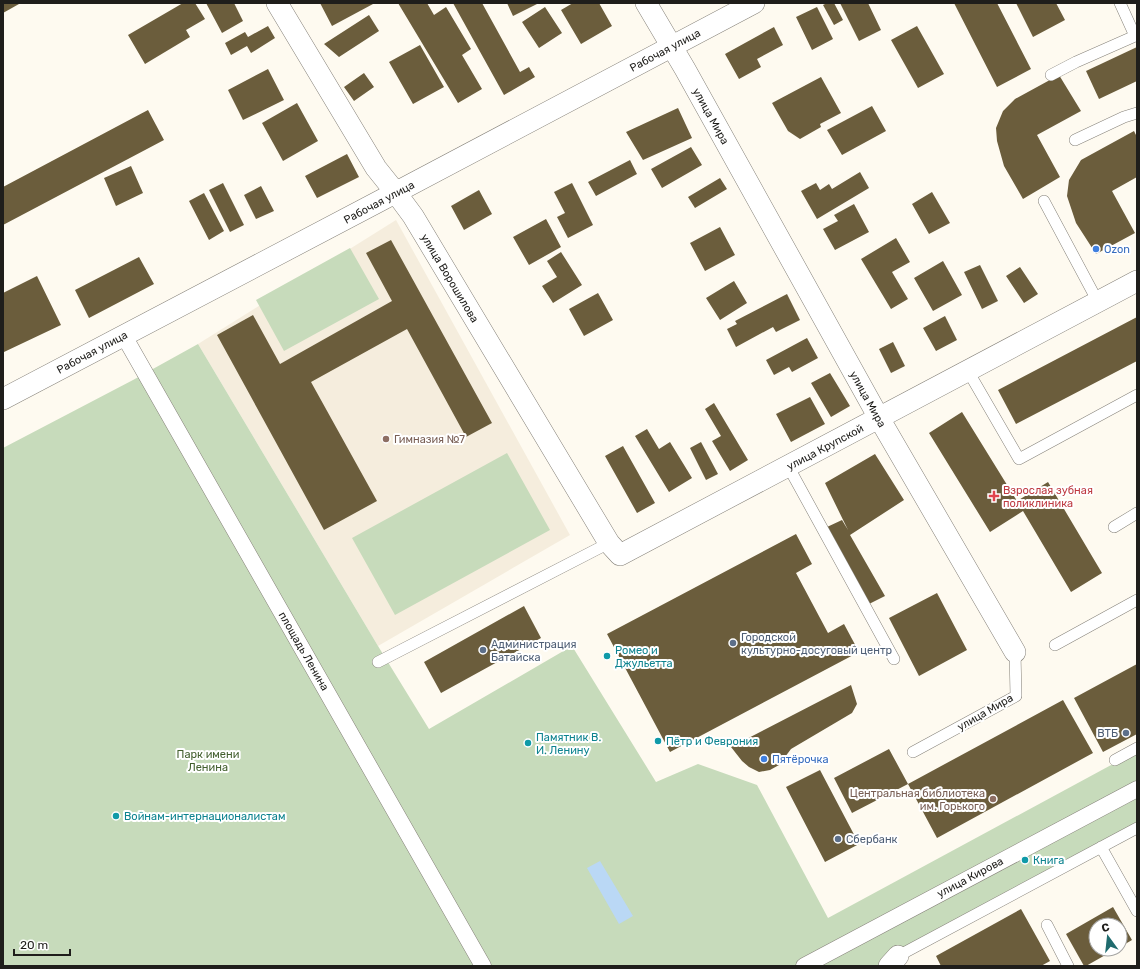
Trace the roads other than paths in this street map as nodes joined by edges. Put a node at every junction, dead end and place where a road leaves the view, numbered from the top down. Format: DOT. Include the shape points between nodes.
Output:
graph roads {
  1 [pos="277,3"];
  2 [pos="646,3"];
  3 [pos="754,3"];
  4 [pos="1120,3"];
  5 [pos="1136,35"];
  6 [pos="672,46"];
  7 [pos="1051,75"];
  8 [pos="1137,113"];
  9 [pos="1075,140"];
  10 [pos="396,193"];
  11 [pos="1044,201"];
  12 [pos="1137,281"];
  13 [pos="1098,302"];
  14 [pos="124,336"];
  15 [pos="968,371"];
  16 [pos="1137,395"];
  17 [pos="3,399"];
  18 [pos="879,418"];
  19 [pos="788,466"];
  20 [pos="1137,514"];
  21 [pos="1114,527"];
  22 [pos="614,549"];
  23 [pos="1137,600"];
  24 [pos="1055,645"];
  25 [pos="1015,652"];
  26 [pos="894,659"];
  27 [pos="378,662"];
  28 [pos="1137,748"];
  29 [pos="913,752"];
  30 [pos="1115,760"];
  31 [pos="1137,789"];
  32 [pos="1137,828"];
  33 [pos="1101,847"];
  34 [pos="1137,911"];
  35 [pos="1047,924"];
  36 [pos="894,961"];
  37 [pos="483,966"];
  38 [pos="804,966"];
  39 [pos="1068,966"];
  1 -- 10 [label="street, улица Ворошилова" via="376,168"];
  2 -- 6 [label="street, улица Мира"];
  3 -- 6 [label="street, Рабочая улица"];
  4 -- 5 [label="lane"];
  5 -- 7 [label="lane"];
  6 -- 10 [label="street, Рабочая улица"];
  6 -- 18 [label="street, улица Мира"];
  8 -- 9 [label="lane"];
  10 -- 14 [label="street, Рабочая улица"];
  10 -- 22 [label="street, улица Ворошилова" via="413,216"];
  11 -- 13 [label="lane"];
  12 -- 13 [label="street, улица Крупской"];
  13 -- 15 [label="street, улица Крупской"];
  14 -- 17 [label="street, Рабочая улица"];
  14 -- 37 [label="street, площадь Ленина"];
  15 -- 16 [label="lane" via="1019,459"];
  15 -- 18 [label="street, улица Крупской"];
  18 -- 19 [label="street, улица Крупской"];
  18 -- 25 [label="street, улица Мира"];
  19 -- 22 [label="street, улица Крупской"];
  19 -- 26 [label="lane"];
  20 -- 21 [label="lane"];
  22 -- 27 [label="lane"];
  23 -- 24 [label="lane"];
  25 -- 29 [label="lane, улица Мира" via="1016,696"];
  28 -- 30 [label="lane"];
  31 -- 38 [label="street, улица Кирова"];
  32 -- 33 [label="lane"];
  33 -- 34 [label="lane"];
  33 -- 36 [label="lane"];
  35 -- 39 [label="lane"];
}
